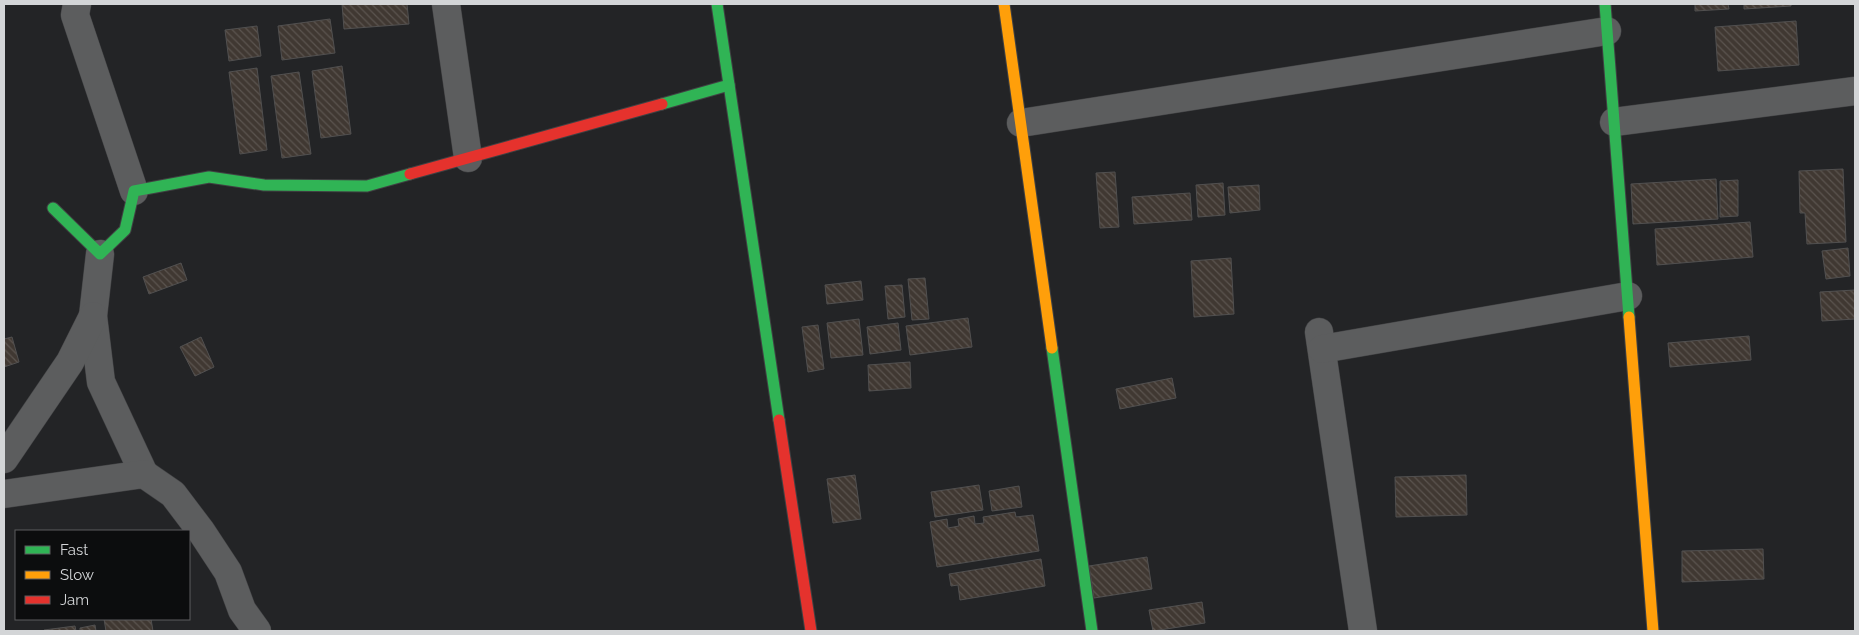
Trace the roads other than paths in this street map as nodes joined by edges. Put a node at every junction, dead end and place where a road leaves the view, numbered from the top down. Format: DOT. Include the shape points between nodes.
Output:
graph roads {
  1 [pos="76,4"];
  2 [pos="446,4"];
  3 [pos="718,4"];
  4 [pos="1004,4"];
  5 [pos="1605,4"];
  6 [pos="1607,31"];
  7 [pos="729,85"];
  8 [pos="1855,91"];
  9 [pos="1614,122"];
  10 [pos="1021,123"];
  11 [pos="468,158"];
  12 [pos="134,191"];
  13 [pos="52,208"];
  14 [pos="100,254"];
  15 [pos="1628,296"];
  16 [pos="93,316"];
  17 [pos="4,460"];
  18 [pos="144,474"];
  19 [pos="4,494"];
  20 [pos="256,631"];
  21 [pos="811,631"];
  22 [pos="1092,631"];
  23 [pos="1363,631"];
  24 [pos="1653,631"];
  1 -- 12 [label="street" via="75,15"];
  2 -- 11 [label="street"];
  3 -- 7 [label="street"];
  4 -- 10 [label="street"];
  5 -- 6 [label="street"];
  6 -- 9 [label="street"];
  6 -- 10 [label="street"];
  7 -- 11 [label="street"];
  7 -- 21 [label="street"];
  8 -- 9 [label="street"];
  9 -- 15 [label="street"];
  10 -- 22 [label="street"];
  11 -- 12 [label="street" via="368,186 264,185 209,178"];
  12 -- 14 [label="street" via="126,230"];
  13 -- 14 [label="street"];
  14 -- 16 [label="street"];
  15 -- 23 [label="street" via="1320,341"];
  15 -- 24 [label="street"];
  16 -- 17 [label="street" via="70,362"];
  16 -- 18 [label="street" via="102,382"];
  18 -- 19 [label="street"];
  18 -- 20 [label="street" via="172,494 201,531 228,572 242,610"];
}
